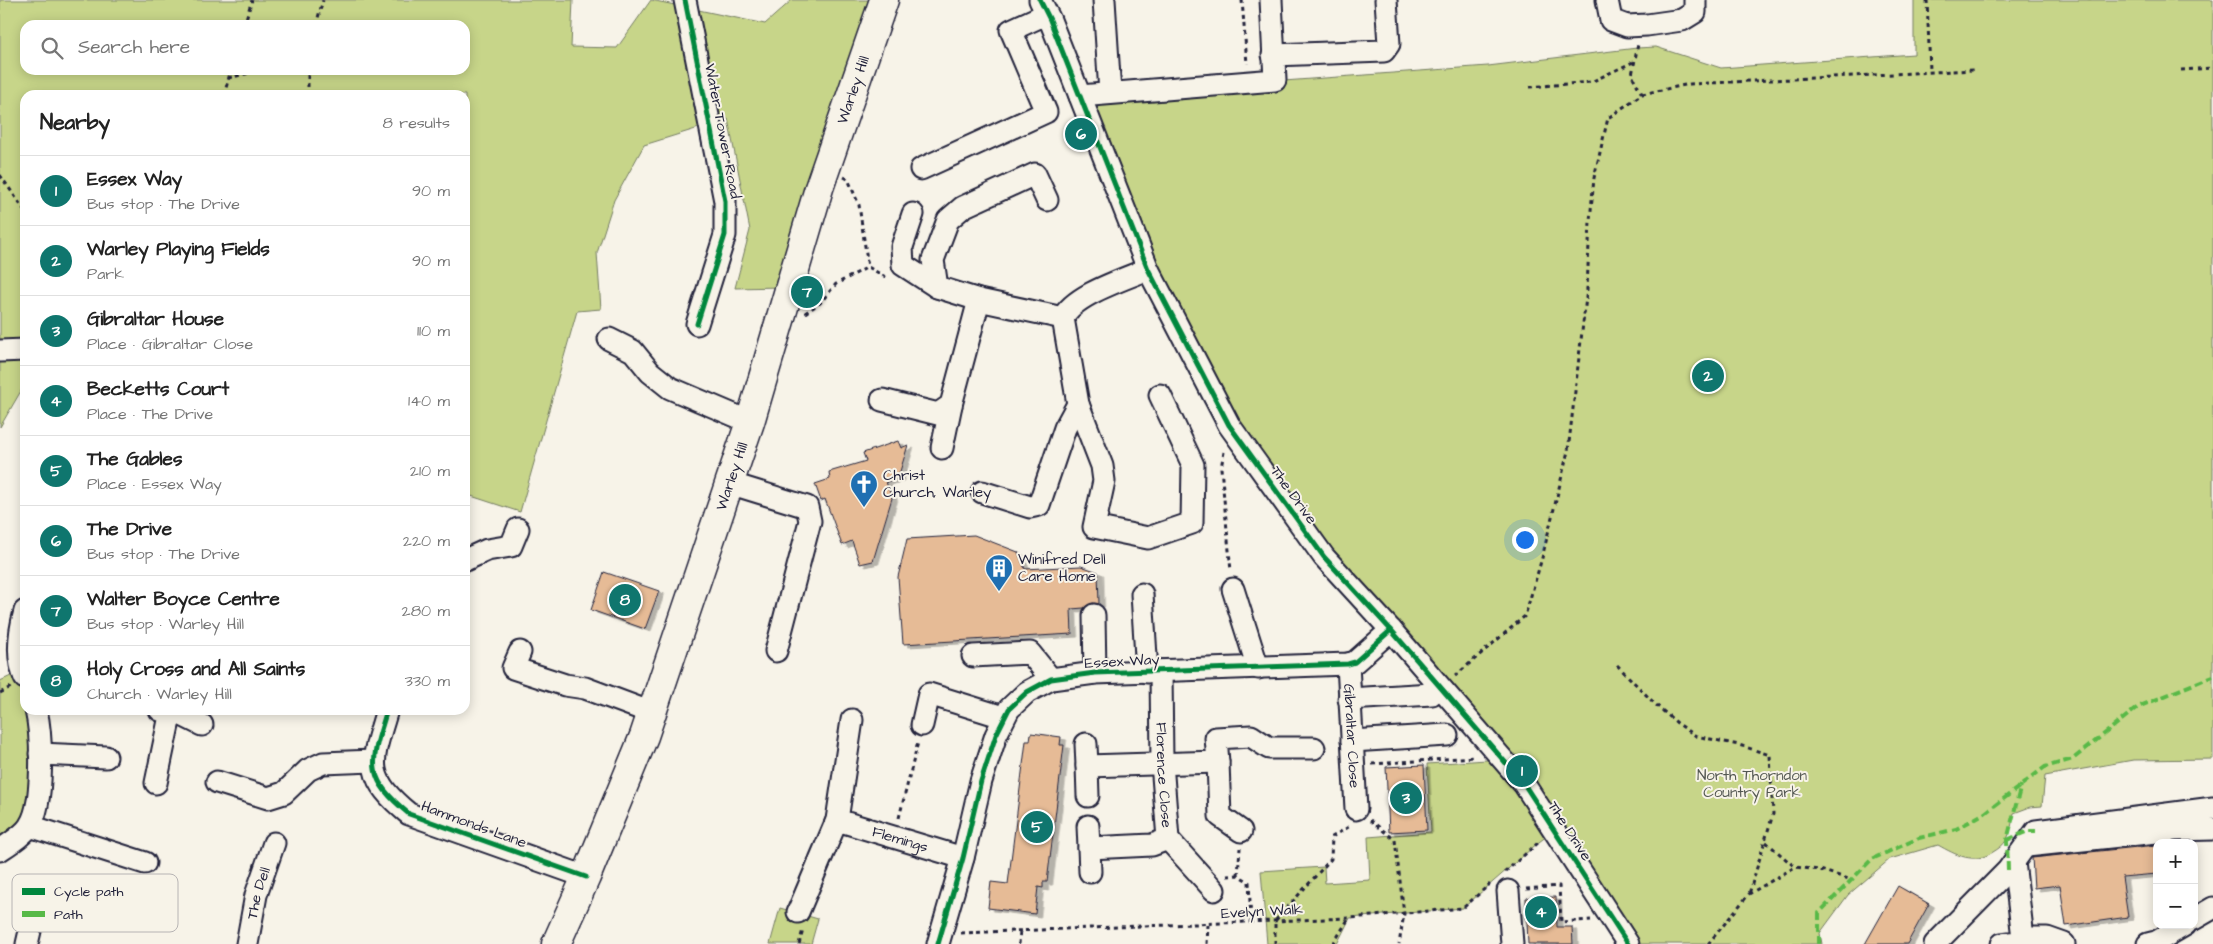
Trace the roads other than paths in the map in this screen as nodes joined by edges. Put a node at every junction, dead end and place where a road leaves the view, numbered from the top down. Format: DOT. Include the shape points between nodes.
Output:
graph roads {
  1 [pos="685,0"];
  2 [pos="884,0"];
  3 [pos="1104,0"];
  4 [pos="1272,0"];
  5 [pos="1386,0"];
  6 [pos="1607,0"];
  7 [pos="1695,0"];
  8 [pos="1043,7"];
  9 [pos="1273,55"];
  10 [pos="1110,93"];
  11 [pos="1080,96"];
  12 [pos="921,170"];
  13 [pos="1047,200"];
  14 [pos="912,214"];
  15 [pos="1148,269"];
  16 [pos="937,287"];
  17 [pos="979,300"];
  18 [pos="1063,318"];
  19 [pos="697,324"];
  20 [pos="610,339"];
  21 [pos="20,350"];
  22 [pos="0,351"];
  23 [pos="1160,395"];
  24 [pos="882,400"];
  25 [pos="1078,404"];
  26 [pos="951,405"];
  27 [pos="750,422"];
  28 [pos="942,448"];
  29 [pos="729,483"];
  30 [pos="982,492"];
  31 [pos="518,529"];
  32 [pos="470,558"];
  33 [pos="1233,589"];
  34 [pos="1142,594"];
  35 [pos="1094,614"];
  36 [pos="20,630"];
  37 [pos="1391,630"];
  38 [pos="20,646"];
  39 [pos="776,651"];
  40 [pos="520,652"];
  41 [pos="973,656"];
  42 [pos="1348,664"];
  43 [pos="1258,668"];
  44 [pos="1154,671"];
  45 [pos="1095,673"];
  46 [pos="1051,679"];
  47 [pos="1436,691"];
  48 [pos="1349,699"];
  49 [pos="652,713"];
  50 [pos="39,715"];
  51 [pos="165,715"];
  52 [pos="176,715"];
  53 [pos="386,715"];
  54 [pos="1003,717"];
  55 [pos="852,720"];
  56 [pos="202,725"];
  57 [pos="922,725"];
  58 [pos="1446,735"];
  59 [pos="1352,741"];
  60 [pos="1086,744"];
  61 [pos="1314,748"];
  62 [pos="40,754"];
  63 [pos="106,757"];
  64 [pos="373,761"];
  65 [pos="1218,762"];
  66 [pos="1162,763"];
  67 [pos="1087,766"];
  68 [pos="217,782"];
  69 [pos="156,783"];
  70 [pos="1088,796"];
  71 [pos="2213,808"];
  72 [pos="1356,809"];
  73 [pos="837,820"];
  74 [pos="30,826"];
  75 [pos="1088,826"];
  76 [pos="2213,829"];
  77 [pos="1241,831"];
  78 [pos="1168,839"];
  79 [pos="274,844"];
  80 [pos="1089,848"];
  81 [pos="0,850"];
  82 [pos="2019,854"];
  83 [pos="963,858"];
  84 [pos="145,863"];
  85 [pos="1090,872"];
  86 [pos="586,877"];
  87 [pos="1208,884"];
  88 [pos="1508,891"];
  89 [pos="2213,908"];
  90 [pos="798,912"];
  91 [pos="2198,917"];
  92 [pos="2177,929"];
  93 [pos="940,938"];
  94 [pos="2023,938"];
  95 [pos="247,944"];
  96 [pos="556,944"];
  97 [pos="1512,944"];
  98 [pos="1628,944"];
  99 [pos="1935,944"];
  100 [pos="2002,944"];
  101 [pos="2064,944"];
  102 [pos="2148,944"];
  1 -- 19 [label="street, Water Tower Road" via="725,201 725,235"];
  2 -- 27 [label="main road, Warley Hill" via="826,168"];
  3 -- 10 [label="street"];
  4 -- 9 [label="street"];
  5 -- 9 [label="street" via="1389,44 1384,50"];
  6 -- 7 [label="street" via="1611,20 1627,26 1682,20 1695,12"];
  8 -- 11 [label="street, The Drive"];
  8 -- 12 [label="street" via="1011,30 1046,112"];
  9 -- 10 [label="street" via="1275,80"];
  10 -- 11 [label="street"];
  11 -- 15 [label="street, The Drive"];
  13 -- 16 [label="street" via="1035,174 963,208 948,220 933,260"];
  14 -- 16 [label="street" via="902,247 903,265"];
  15 -- 18 [label="street" via="1080,300 1067,309"];
  15 -- 37 [label="street, The Drive" via="1228,425 1324,557"];
  16 -- 17 [label="street"];
  17 -- 18 [label="street"];
  17 -- 26 [label="street"];
  18 -- 25 [label="street"];
  20 -- 27 [label="street" via="633,351 650,372 670,388"];
  21 -- 22 [label="street"];
  23 -- 25 [label="street" via="1193,465 1192,523 1148,538 1094,527 1104,481 1102,466"];
  24 -- 26 [label="street" via="938,414"];
  25 -- 30 [label="street" via="1064,428 1039,505 1030,507"];
  26 -- 28 [label="street"];
  27 -- 29 [label="main road, Warley Hill"];
  29 -- 39 [label="street" via="807,507 810,522"];
  29 -- 49 [label="main road, Warley Hill"];
  31 -- 32 [label="street" via="511,546 487,550"];
  33 -- 43 [label="street"];
  34 -- 44 [label="street, Florence Close"];
  35 -- 45 [label="street"];
  36 -- 38 [label="street"];
  37 -- 42 [label="street" via="1355,662"];
  37 -- 47 [label="street, The Drive"];
  40 -- 49 [label="street" via="514,668 565,685 585,688"];
  41 -- 46 [label="street" via="1030,652"];
  42 -- 43 [label="street, Essex Way"];
  42 -- 48 [label="street, Gibraltar Close"];
  43 -- 44 [label="street, Essex Way"];
  44 -- 45 [label="street, Essex Way"];
  44 -- 66 [label="street, Florence Close"];
  45 -- 46 [label="street, Essex Way"];
  46 -- 54 [label="street, Essex Way" via="1027,692"];
  47 -- 48 [label="street"];
  47 -- 98 [label="street, The Drive" via="1524,784"];
  48 -- 59 [label="street, Gibraltar Close"];
  49 -- 86 [label="main road, Warley Hill"];
  50 -- 62 [label="street"];
  51 -- 69 [label="street"];
  52 -- 56 [label="street"];
  53 -- 64 [label="street"];
  54 -- 57 [label="street" via="929,694"];
  54 -- 83 [label="street, Essex Way" via="981,781"];
  55 -- 73 [label="street"];
  58 -- 59 [label="street"];
  59 -- 72 [label="street, Gibraltar Close"];
  60 -- 67 [label="street"];
  61 -- 65 [label="street" via="1269,748 1251,736 1216,738"];
  62 -- 63 [label="street"];
  62 -- 74 [label="street" via="38,801"];
  64 -- 68 [label="street" via="323,762 308,770 284,793 268,798"];
  64 -- 86 [label="street, Hammonds Lane" via="380,785 409,814"];
  65 -- 66 [label="street"];
  65 -- 77 [label="street" via="1220,816"];
  66 -- 67 [label="street"];
  66 -- 78 [label="street, Florence Close"];
  67 -- 70 [label="street"];
  71 -- 82 [label="street" via="2036,831"];
  73 -- 83 [label="street, Flemings"];
  73 -- 90 [label="street"];
  74 -- 81 [label="street"];
  74 -- 84 [label="street"];
  75 -- 80 [label="street"];
  76 -- 82 [label="street" via="2175,830"];
  78 -- 80 [label="street" via="1152,845"];
  78 -- 87 [label="street, Florence Close"];
  79 -- 95 [label="street, The Dell" via="261,876"];
  80 -- 85 [label="street"];
  82 -- 94 [label="street"];
  82 -- 99 [label="street"];
  83 -- 93 [label="street, Essex Way"];
  86 -- 96 [label="main road, Warley Hill"];
  88 -- 97 [label="street"];
  89 -- 91 [label="street"];
  92 -- 102 [label="street"];
  94 -- 100 [label="street"];
  94 -- 101 [label="street" via="2047,938"];
}
